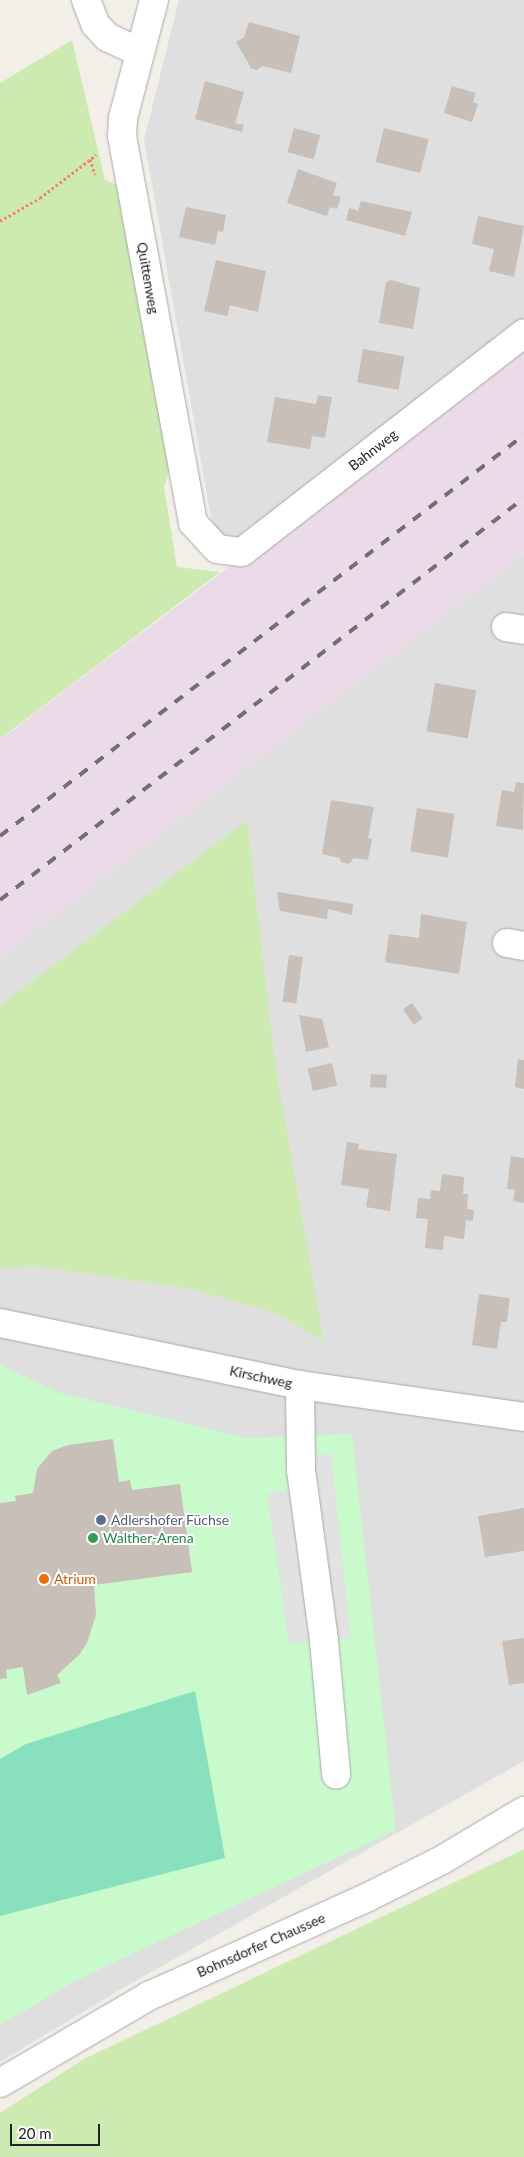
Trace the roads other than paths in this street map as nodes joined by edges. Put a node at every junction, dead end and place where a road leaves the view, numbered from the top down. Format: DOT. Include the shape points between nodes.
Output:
graph roads {
  1 [pos="86,0"];
  2 [pos="154,0"];
  3 [pos="139,52"];
  4 [pos="524,333"];
  5 [pos="217,549"];
  6 [pos="0,1323"];
  7 [pos="300,1385"];
  8 [pos="524,1417"];
  9 [pos="336,1774"];
  10 [pos="524,1811"];
  11 [pos="0,2083"];
  1 -- 3 [label="street" via="95,24 107,37"];
  2 -- 3 [label="street, Quittenweg"];
  3 -- 5 [label="street, Quittenweg" via="122,136 193,523"];
  4 -- 5 [label="street, Bahnweg" via="242,552"];
  6 -- 7 [label="street, Kirschweg"];
  7 -- 8 [label="street, Kirschweg"];
  7 -- 9 [label="street" via="301,1470 324,1641"];
  10 -- 11 [label="street, Bohnsdorfer Chaussee" via="442,1860 366,1898 149,1996"];
}
